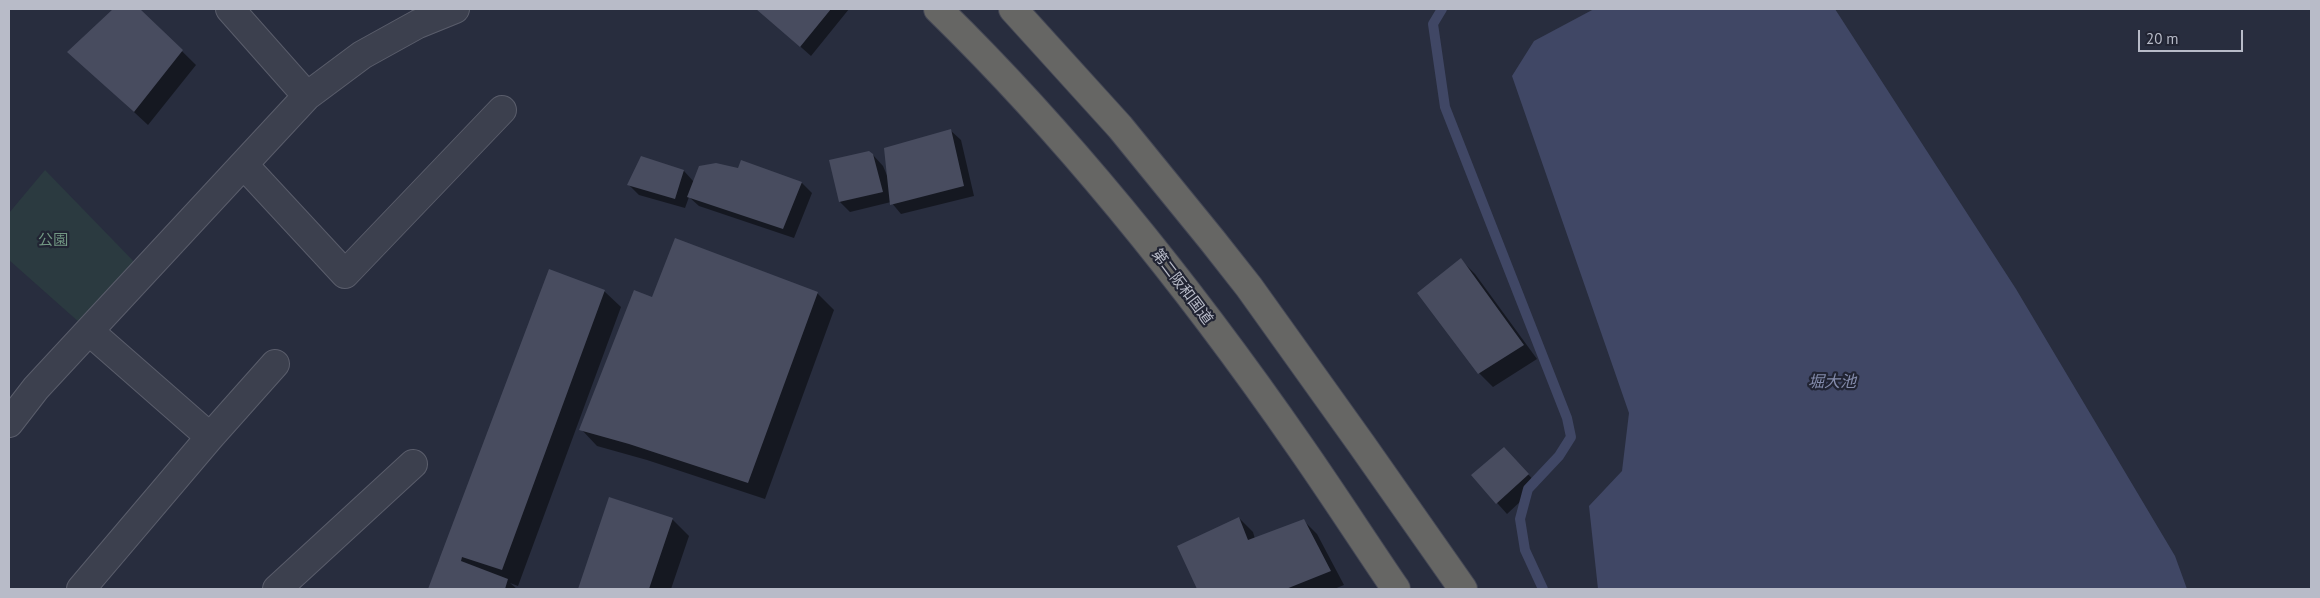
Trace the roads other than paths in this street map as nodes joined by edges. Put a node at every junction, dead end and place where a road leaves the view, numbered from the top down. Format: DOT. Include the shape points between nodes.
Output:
graph roads {
  1 [pos="230,9"];
  2 [pos="455,9"];
  3 [pos="938,9"];
  4 [pos="1013,9"];
  5 [pos="307,96"];
  6 [pos="502,110"];
  7 [pos="244,165"];
  8 [pos="89,331"];
  9 [pos="275,364"];
  10 [pos="9,422"];
  11 [pos="210,437"];
  12 [pos="413,464"];
  13 [pos="81,589"];
  14 [pos="277,589"];
  15 [pos="1396,589"];
  16 [pos="1463,589"];
  1 -- 5 [label="street"];
  2 -- 5 [label="street" via="418,24 362,55"];
  3 -- 15 [label="highway, 第二阪和国道" via="1012,85 1157,254 1302,449"];
  4 -- 16 [label="highway" via="1120,127 1250,287"];
  5 -- 7 [label="street"];
  6 -- 7 [label="street" via="345,274"];
  7 -- 8 [label="street"];
  8 -- 10 [label="street"];
  8 -- 11 [label="street"];
  9 -- 11 [label="street"];
  11 -- 13 [label="street"];
  12 -- 14 [label="street"];
}
